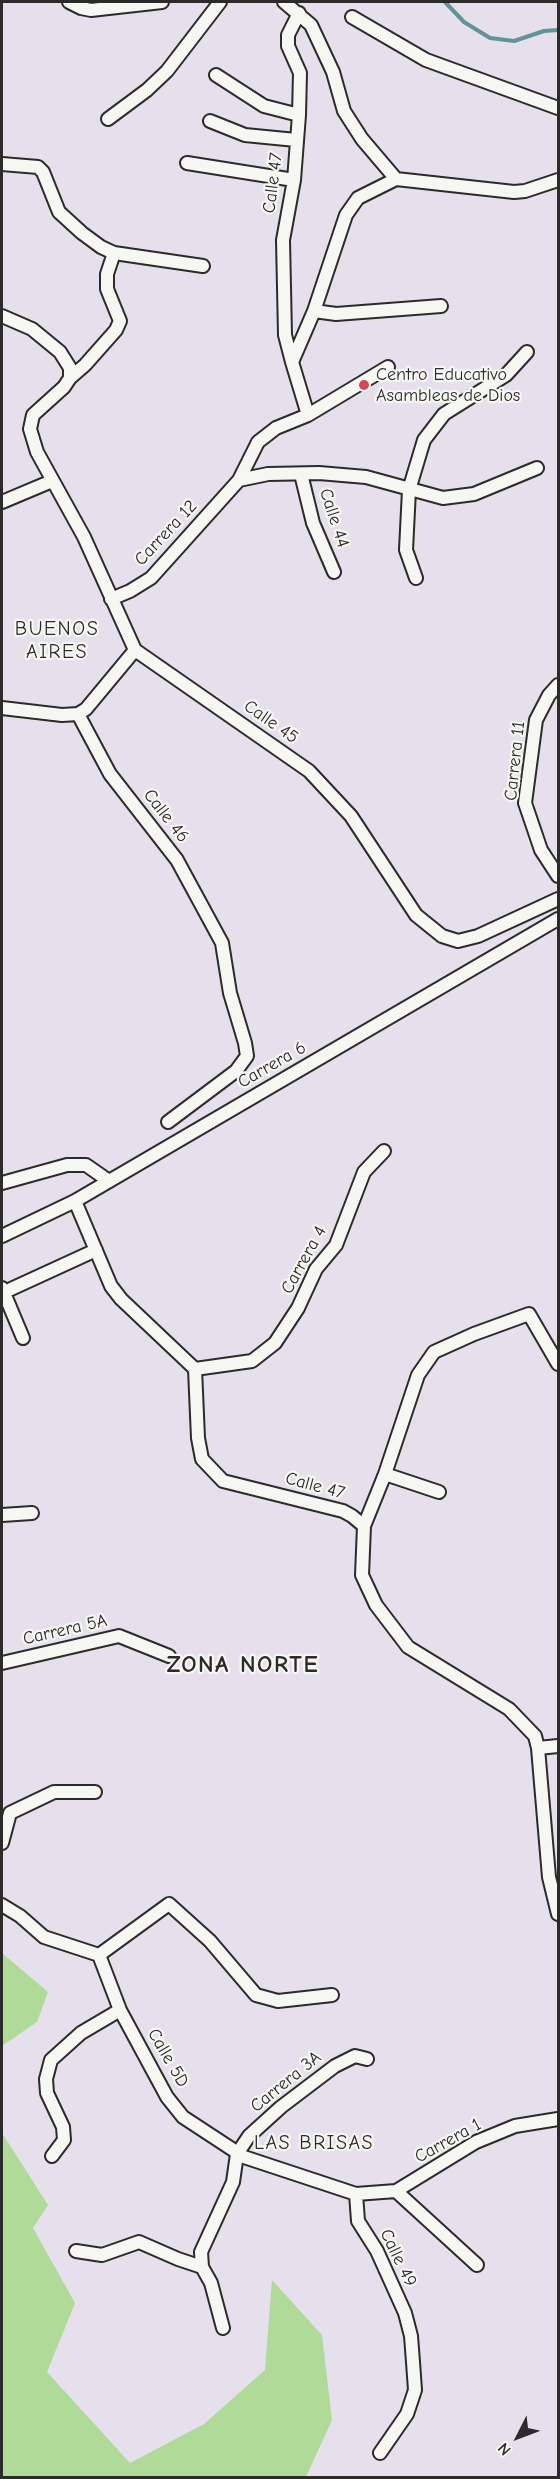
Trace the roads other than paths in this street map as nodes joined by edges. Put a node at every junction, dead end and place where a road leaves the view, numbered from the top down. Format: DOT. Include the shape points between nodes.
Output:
graph roads {
  1 [pos="69,2"];
  2 [pos="162,2"];
  3 [pos="220,2"];
  4 [pos="284,2"];
  5 [pos="299,13"];
  6 [pos="352,17"];
  7 [pos="216,75"];
  8 [pos="558,108"];
  9 [pos="299,115"];
  10 [pos="108,119"];
  11 [pos="210,121"];
  12 [pos="296,140"];
  13 [pos="2,164"];
  14 [pos="187,164"];
  15 [pos="396,179"];
  16 [pos="294,180"];
  17 [pos="558,180"];
  18 [pos="114,253"];
  19 [pos="204,266"];
  20 [pos="441,306"];
  21 [pos="314,310"];
  22 [pos="2,316"];
  23 [pos="527,352"];
  24 [pos="292,362"];
  25 [pos="388,367"];
  26 [pos="70,378"];
  27 [pos="308,415"];
  28 [pos="537,468"];
  29 [pos="301,474"];
  30 [pos="239,480"];
  31 [pos="52,481"];
  32 [pos="409,490"];
  33 [pos="2,502"];
  34 [pos="334,572"];
  35 [pos="416,578"];
  36 [pos="111,599"];
  37 [pos="135,650"];
  38 [pos="558,685"];
  39 [pos="2,708"];
  40 [pos="78,714"];
  41 [pos="558,876"];
  42 [pos="558,899"];
  43 [pos="558,919"];
  44 [pos="168,1122"];
  45 [pos="384,1151"];
  46 [pos="109,1181"];
  47 [pos="2,1183"];
  48 [pos="75,1201"];
  49 [pos="2,1236"];
  50 [pos="96,1250"];
  51 [pos="6,1288"];
  52 [pos="23,1338"];
  53 [pos="558,1364"];
  54 [pos="195,1369"];
  55 [pos="385,1474"];
  56 [pos="439,1491"];
  57 [pos="32,1513"];
  58 [pos="2,1515"];
  59 [pos="364,1526"];
  60 [pos="169,1656"];
  61 [pos="2,1663"];
  62 [pos="558,1746"];
  63 [pos="538,1748"];
  64 [pos="96,1792"];
  65 [pos="6,1811"];
  66 [pos="2,1843"];
  67 [pos="2,1905"];
  68 [pos="558,1914"];
  69 [pos="99,1955"];
  70 [pos="332,1995"];
  71 [pos="120,2010"];
  72 [pos="367,2059"];
  73 [pos="558,2119"];
  74 [pos="237,2154"];
  75 [pos="52,2156"];
  76 [pos="396,2191"];
  77 [pos="356,2194"];
  78 [pos="76,2251"];
  79 [pos="477,2265"];
  80 [pos="202,2267"];
  81 [pos="223,2328"];
  82 [pos="380,2453"];
  1 -- 2 [label="street" via="91,10"];
  3 -- 10 [label="street" via="167,71"];
  4 -- 5 [label="street"];
  5 -- 9 [label="street, Calle 47" via="288,35 288,46 300,73"];
  5 -- 15 [label="street" via="311,25 333,72 344,111"];
  6 -- 8 [label="street" via="426,60"];
  7 -- 9 [label="street" via="264,106"];
  9 -- 12 [label="street, Calle 47"];
  11 -- 12 [label="street" via="244,135"];
  12 -- 16 [label="street, Calle 47"];
  13 -- 18 [label="street" via="38,167 59,212 82,233"];
  14 -- 16 [label="street"];
  15 -- 17 [label="street" via="514,192"];
  15 -- 21 [label="street" via="358,198 351,206"];
  16 -- 24 [label="street, Calle 47" via="283,240 285,335"];
  18 -- 19 [label="street"];
  18 -- 26 [label="street" via="107,289 120,321"];
  20 -- 21 [label="street" via="336,314"];
  21 -- 24 [label="street"];
  22 -- 26 [label="street" via="32,329 60,352 70,368"];
  23 -- 32 [label="street" via="506,375 444,414 424,440"];
  24 -- 27 [label="street, Calle 47"];
  25 -- 27 [label="street, Carrera 12"];
  26 -- 31 [label="street, Calle 45" via="33,416 30,429"];
  27 -- 30 [label="street, Carrera 12" via="276,428 258,442"];
  28 -- 32 [label="street" via="474,494 443,498"];
  29 -- 30 [label="street" via="268,474"];
  29 -- 32 [label="street" via="366,477"];
  29 -- 34 [label="street, Calle 44" via="313,523"];
  30 -- 36 [label="street, Carrera 12" via="151,578"];
  31 -- 33 [label="street"];
  31 -- 36 [label="street, Calle 45" via="84,537"];
  32 -- 35 [label="street" via="405,550"];
  36 -- 37 [label="street, Calle 45"];
  37 -- 40 [label="street"];
  37 -- 42 [label="street, Calle 45" via="309,771 351,816 416,915 442,936 458,941 478,936"];
  38 -- 41 [label="street, Carrera 11" via="536,720 525,803 541,850"];
  39 -- 40 [label="street"];
  40 -- 44 [label="street, Calle 46" via="110,774 177,860 222,943 247,1056 236,1071"];
  43 -- 46 [label="street, Carrera 6"];
  45 -- 54 [label="street, Carrera 4" via="364,1172 336,1245 316,1269 298,1308 275,1342 252,1360"];
  46 -- 47 [label="street" via="86,1165 67,1165"];
  46 -- 48 [label="street, Carrera 6"];
  48 -- 49 [label="street, Carrera 6"];
  48 -- 50 [label="street"];
  50 -- 51 [label="street"];
  50 -- 54 [label="street" via="121,1299"];
  51 -- 52 [label="street"];
  53 -- 55 [label="street" via="529,1314 434,1352 418,1375"];
  54 -- 59 [label="street, Calle 47" via="202,1459 223,1481 343,1511"];
  55 -- 56 [label="street"];
  55 -- 59 [label="street"];
  57 -- 58 [label="street"];
  59 -- 63 [label="street" via="362,1575 376,1605 408,1647 509,1709 535,1736"];
  60 -- 61 [label="street, Carrera 5A" via="119,1636"];
  62 -- 63 [label="street"];
  63 -- 68 [label="street" via="549,1877"];
  64 -- 65 [label="street" via="54,1792"];
  65 -- 66 [label="street"];
  67 -- 69 [label="street" via="44,1937"];
  69 -- 70 [label="street" via="169,1904 210,1941 256,1995 278,2001"];
  69 -- 71 [label="street, Calle 5D"];
  71 -- 74 [label="street, Calle 5D" via="167,2097 183,2117"];
  71 -- 75 [label="street" via="81,2033 51,2060 47,2093 63,2127 64,2140"];
  72 -- 74 [label="street, Carrera 3A" via="356,2056 335,2066 281,2107 249,2136"];
  73 -- 76 [label="street, Carrera 1" via="515,2127 476,2142"];
  74 -- 77 [label="street"];
  74 -- 80 [label="street" via="233,2182 201,2252"];
  76 -- 77 [label="street, Carrera 1"];
  76 -- 79 [label="street"];
  77 -- 82 [label="street, Calle 49" via="358,2221 377,2251 411,2336 415,2390 407,2414"];
  78 -- 80 [label="street" via="102,2255 139,2242"];
  80 -- 81 [label="street" via="211,2283"];
}
